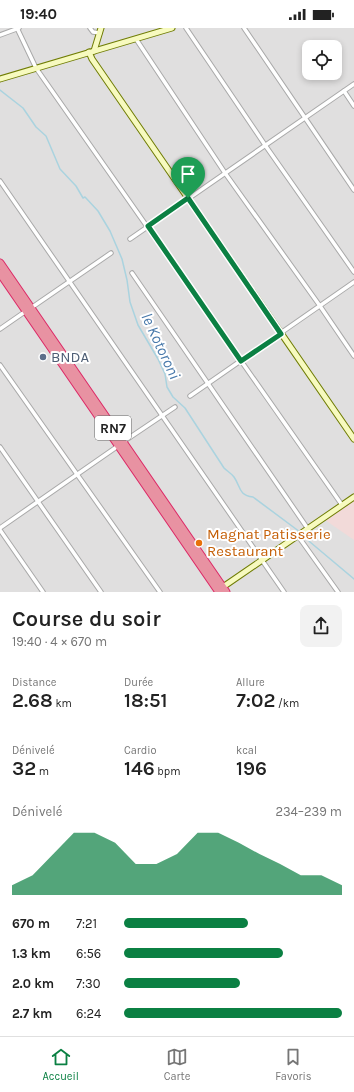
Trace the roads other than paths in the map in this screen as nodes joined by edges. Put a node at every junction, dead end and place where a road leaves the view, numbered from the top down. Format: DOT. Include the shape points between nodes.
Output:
graph roads {
  1 [pos="18,28"];
  2 [pos="90,28"];
  3 [pos="172,28"];
  4 [pos="186,28"];
  5 [pos="244,28"];
  6 [pos="100,30"];
  7 [pos="0,35"];
  8 [pos="136,39"];
  9 [pos="92,52"];
  10 [pos="36,68"];
  11 [pos="0,79"];
  12 [pos="354,84"];
  13 [pos="344,91"];
  14 [pos="354,106"];
  15 [pos="304,118"];
  16 [pos="265,145"];
  17 [pos="225,173"];
  18 [pos="0,181"];
  19 [pos="354,190"];
  20 [pos="188,198"];
  21 [pos="148,226"];
  22 [pos="130,239"];
  23 [pos="111,253"];
  24 [pos="0,264"];
  25 [pos="354,272"];
  26 [pos="0,273"];
  27 [pos="132,273"];
  28 [pos="69,282"];
  29 [pos="354,282"];
  30 [pos="320,306"];
  31 [pos="28,310"];
  32 [pos="0,329"];
  33 [pos="281,334"];
  34 [pos="354,356"];
  35 [pos="241,361"];
  36 [pos="0,365"];
  37 [pos="209,384"];
  38 [pos="190,396"];
  39 [pos="175,407"];
  40 [pos="162,416"];
  41 [pos="354,439"];
  42 [pos="120,444"];
  43 [pos="0,447"];
  44 [pos="77,474"];
  45 [pos="354,497"];
  46 [pos="38,501"];
  47 [pos="342,505"];
  48 [pos="0,529"];
  49 [pos="307,530"];
  50 [pos="298,536"];
  51 [pos="262,560"];
  52 [pos="220,591"];
  53 [pos="43,592"];
  54 [pos="101,592"];
  55 [pos="160,592"];
  56 [pos="284,592"];
  57 [pos="338,592"];
  1 -- 7 [label="street"];
  1 -- 10 [label="street"];
  2 -- 6 [label="street" via="93,32"];
  3 -- 8 [label="street"];
  4 -- 16 [label="street"];
  5 -- 15 [label="street"];
  6 -- 9 [label="street"];
  8 -- 9 [label="street"];
  8 -- 17 [label="street"];
  9 -- 10 [label="street"];
  9 -- 20 [label="street" via="92,59"];
  10 -- 11 [label="street"];
  10 -- 21 [label="street"];
  12 -- 13 [label="street"];
  13 -- 14 [label="street"];
  13 -- 15 [label="street"];
  15 -- 16 [label="street"];
  15 -- 19 [label="street"];
  16 -- 17 [label="street"];
  16 -- 25 [label="street"];
  17 -- 20 [label="street"];
  17 -- 30 [label="street"];
  18 -- 28 [label="street"];
  20 -- 21 [label="street"];
  20 -- 33 [label="street"];
  21 -- 22 [label="street"];
  21 -- 35 [label="street"];
  23 -- 28 [label="street"];
  24 -- 31 [label="highway, RN7"];
  26 -- 31 [label="highway, RN7"];
  27 -- 37 [label="street"];
  28 -- 31 [label="street"];
  28 -- 40 [label="street"];
  29 -- 30 [label="street"];
  30 -- 33 [label="street"];
  30 -- 34 [label="street"];
  31 -- 32 [label="street"];
  31 -- 42 [label="highway, RN7"];
  33 -- 35 [label="street"];
  33 -- 41 [label="street"];
  35 -- 37 [label="street"];
  35 -- 47 [label="street"];
  36 -- 44 [label="street"];
  37 -- 38 [label="street"];
  37 -- 49 [label="street"];
  39 -- 40 [label="street"];
  40 -- 42 [label="street"];
  40 -- 51 [label="street"];
  42 -- 44 [label="street"];
  42 -- 52 [label="highway, RN7"];
  43 -- 46 [label="street"];
  44 -- 46 [label="street"];
  44 -- 55 [label="street"];
  45 -- 47 [label="street"];
  46 -- 48 [label="street"];
  46 -- 54 [label="street"];
  47 -- 49 [label="street"];
  48 -- 53 [label="street"];
  49 -- 50 [label="street"];
  50 -- 51 [label="street"];
  50 -- 57 [label="street"];
  51 -- 52 [label="street"];
  51 -- 56 [label="street"];
}
